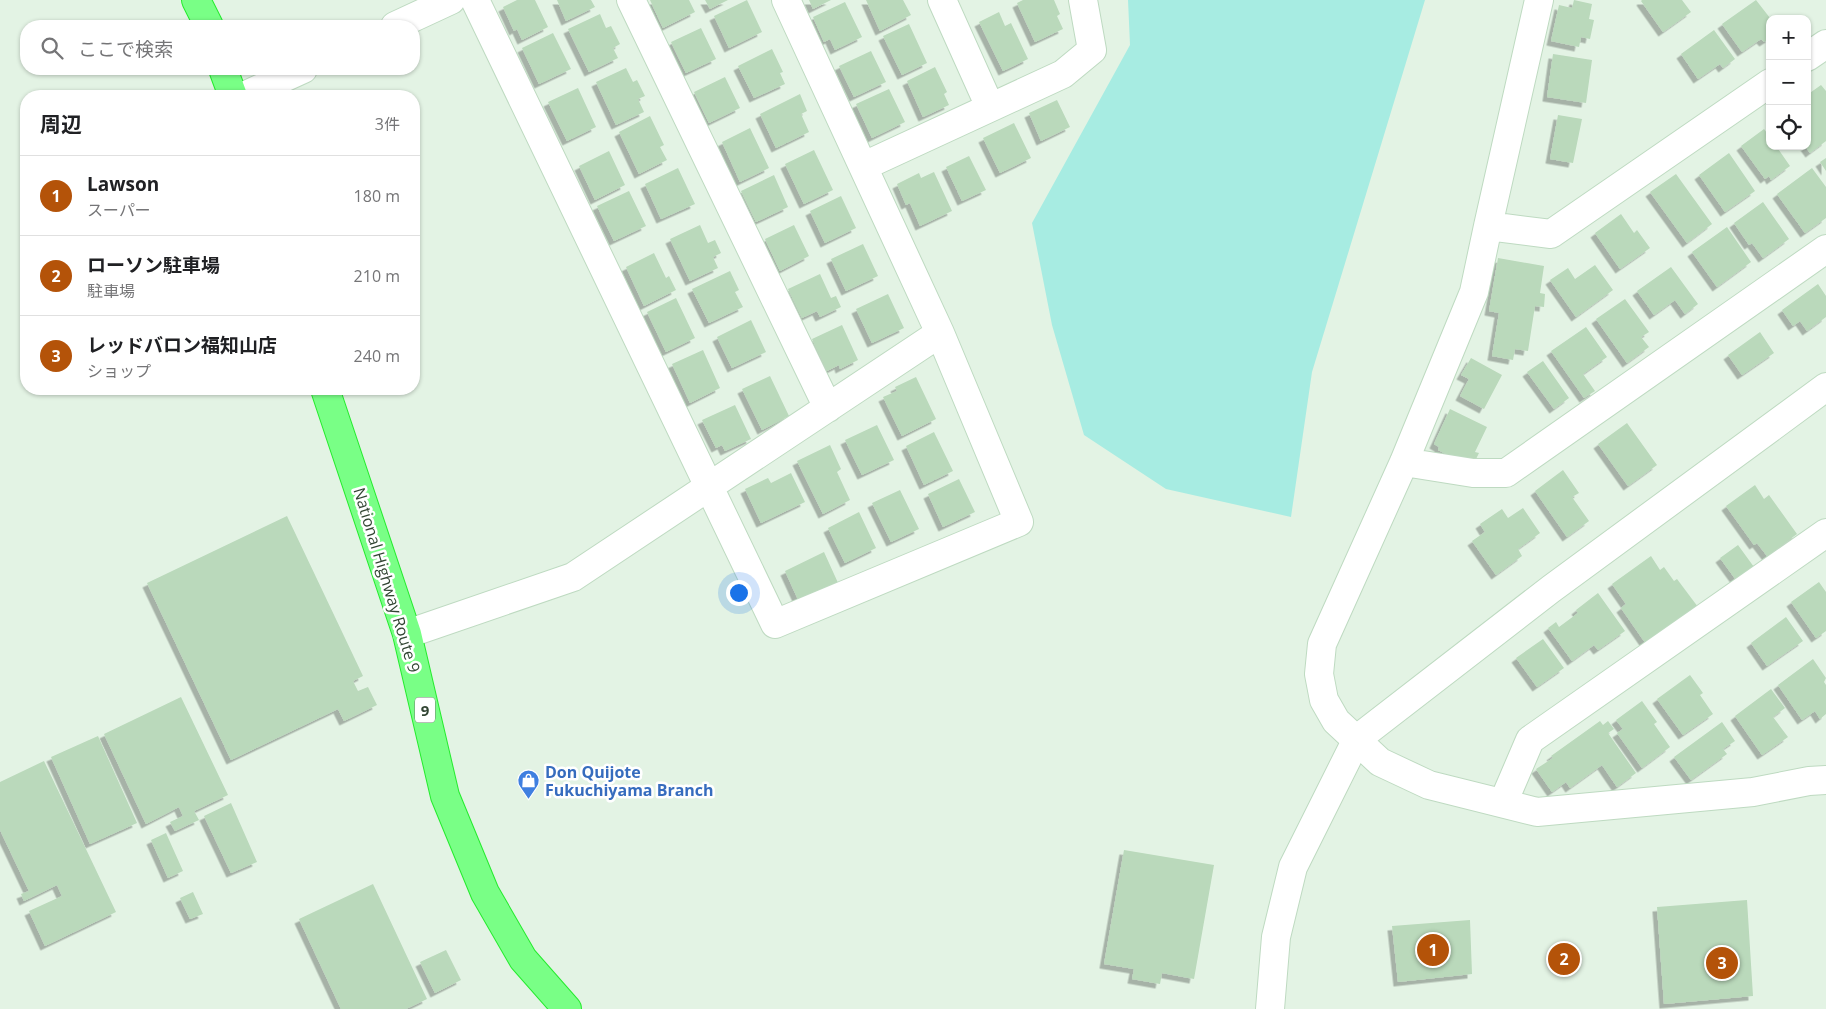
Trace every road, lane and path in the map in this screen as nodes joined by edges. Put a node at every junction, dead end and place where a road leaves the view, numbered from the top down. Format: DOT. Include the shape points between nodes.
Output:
graph roads {
  1 [pos="196,0"];
  2 [pos="451,0"];
  3 [pos="475,0"];
  4 [pos="631,0"];
  5 [pos="786,0"];
  6 [pos="942,0"];
  7 [pos="1083,0"];
  8 [pos="1539,0"];
  9 [pos="206,20"];
  10 [pos="407,20"];
  11 [pos="1826,44"];
  12 [pos="1811,54"];
  13 [pos="225,75"];
  14 [pos="290,75"];
  15 [pos="1766,86"];
  16 [pos="231,90"];
  17 [pos="257,90"];
  18 [pos="990,107"];
  19 [pos="864,166"];
  20 [pos="1488,226"];
  21 [pos="1826,249"];
  22 [pos="940,333"];
  23 [pos="1826,387"];
  24 [pos="328,395"];
  25 [pos="828,408"];
  26 [pos="1404,462"];
  27 [pos="709,487"];
  28 [pos="1826,533"];
  29 [pos="407,634"];
  30 [pos="1357,740"];
  31 [pos="1820,774"];
  32 [pos="1503,803"];
  33 [pos="567,1009"];
  34 [pos="1270,1009"];
  1 -- 9 [label="highway"];
  2 -- 10 [label="street"];
  3 -- 27 [label="street"];
  4 -- 25 [label="street"];
  5 -- 19 [label="street"];
  6 -- 18 [label="street"];
  7 -- 18 [label="street" via="1092,50 1063,74"];
  8 -- 20 [label="street"];
  11 -- 12 [label="street"];
  13 -- 16 [label="highway"];
  14 -- 17 [label="street"];
  15 -- 20 [label="street" via="1551,234"];
  18 -- 19 [label="street"];
  19 -- 22 [label="street"];
  20 -- 26 [label="street" via="1474,292"];
  21 -- 26 [label="street" via="1506,473 1473,473"];
  22 -- 25 [label="street"];
  22 -- 27 [label="street" via="1019,522 776,624"];
  23 -- 30 [label="street" via="1551,589"];
  24 -- 29 [label="highway, National Highway Route 9 / 9"];
  25 -- 27 [label="street"];
  26 -- 30 [label="street" via="1322,644 1319,674 1324,700 1336,721"];
  27 -- 29 [label="street" via="574,577"];
  28 -- 32 [label="street" via="1530,740"];
  29 -- 33 [label="highway, National Highway Route 9 / 9" via="446,796 486,893 523,959"];
  30 -- 32 [label="street" via="1380,762 1429,785"];
  30 -- 34 [label="street" via="1293,867 1276,937"];
  31 -- 32 [label="street" via="1753,792 1537,812"];
}
